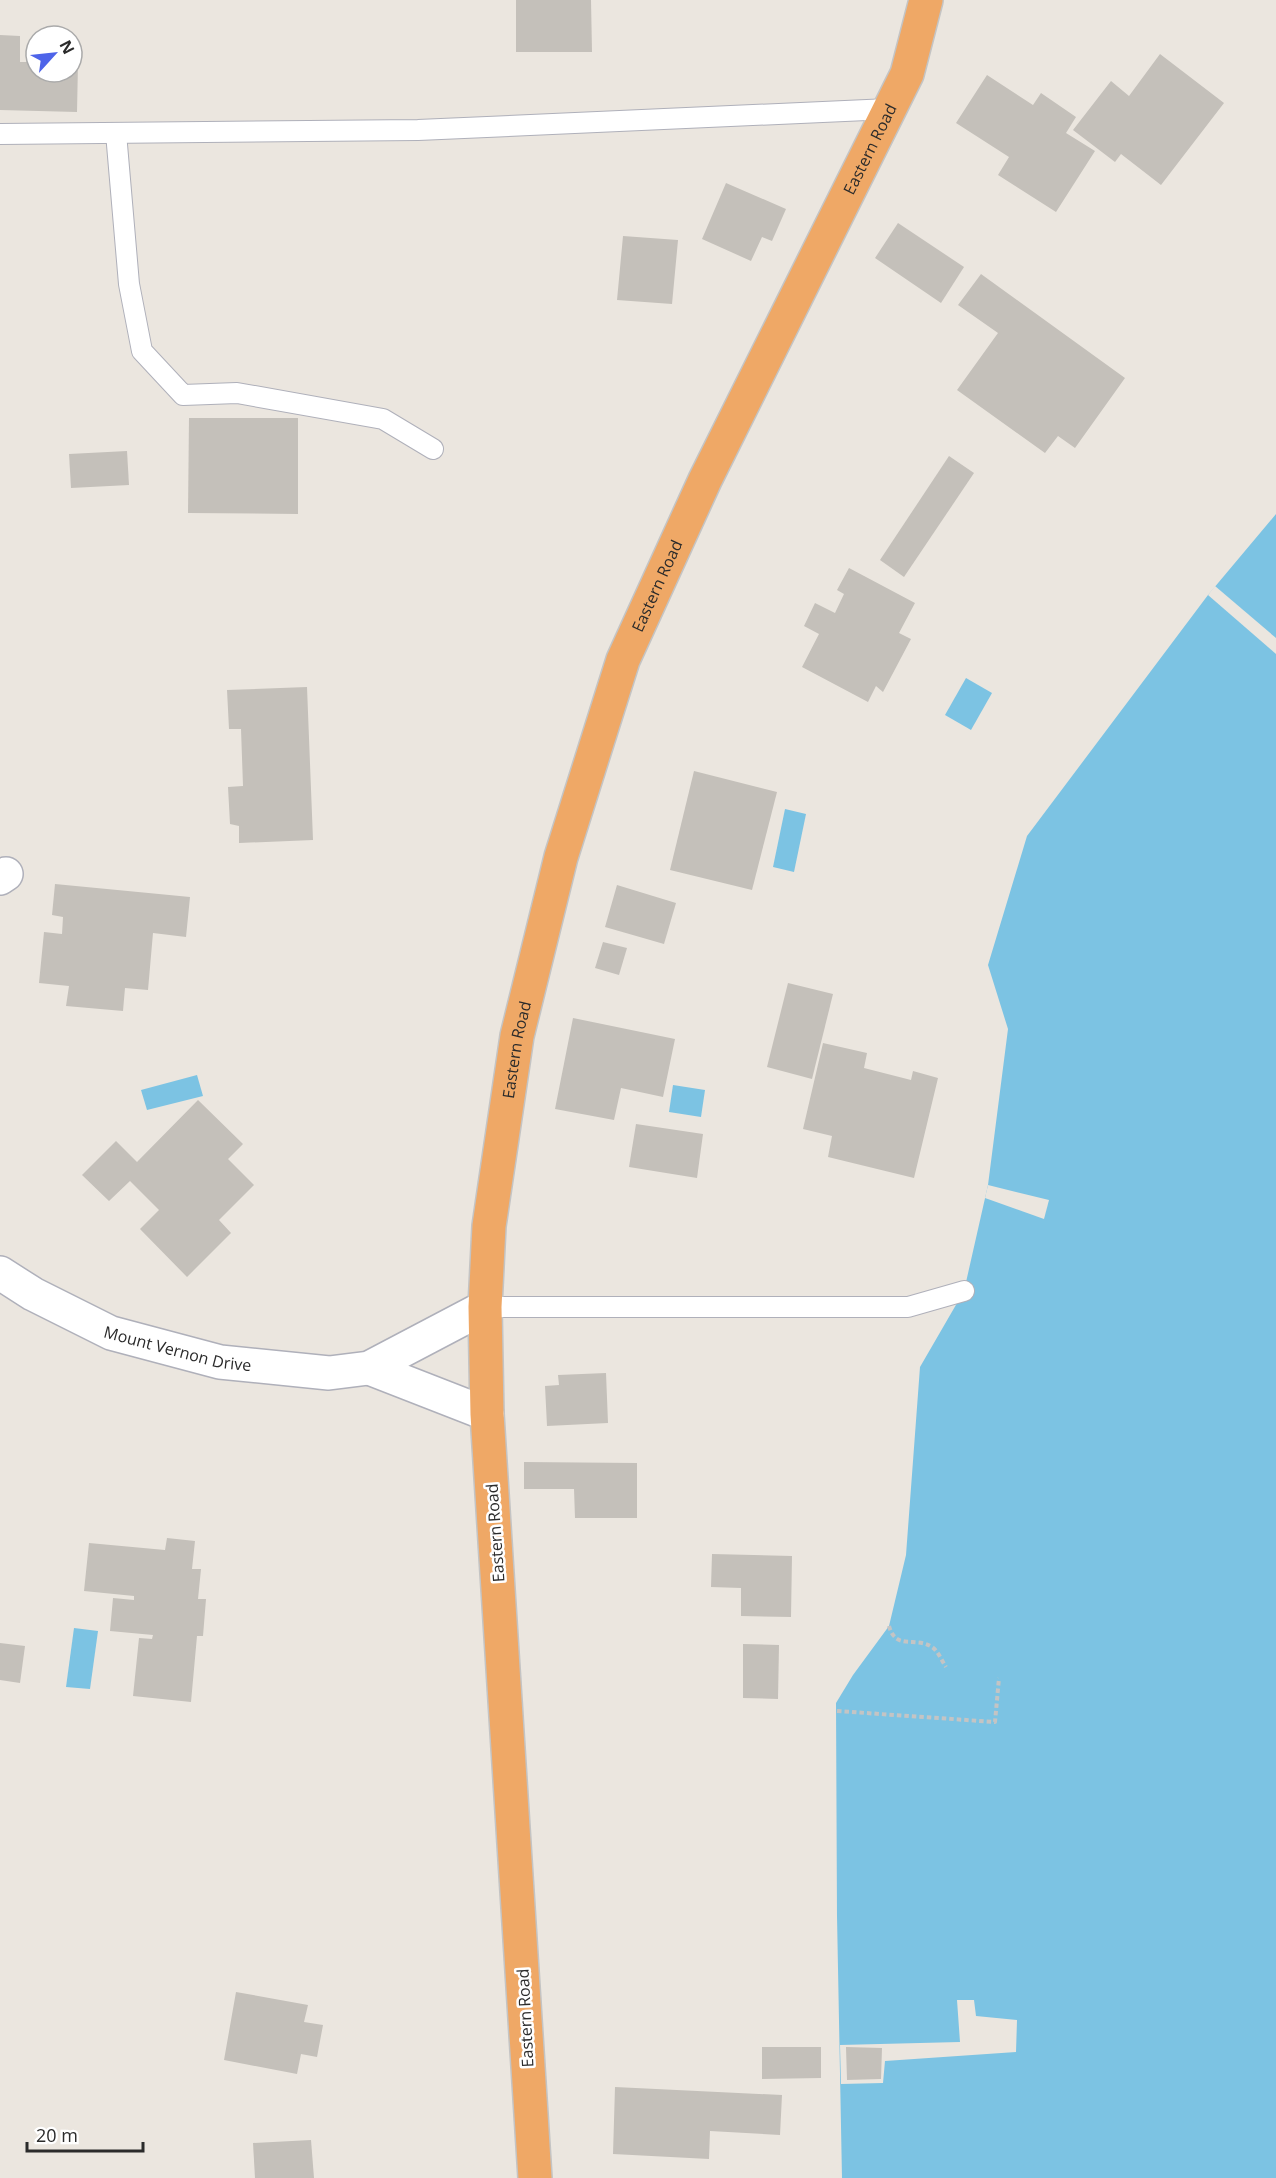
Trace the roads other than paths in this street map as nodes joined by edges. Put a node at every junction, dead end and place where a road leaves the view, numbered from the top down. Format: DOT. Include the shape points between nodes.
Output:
graph roads {
  1 [pos="926,0"];
  2 [pos="889,110"];
  3 [pos="116,133"];
  4 [pos="0,134"];
  5 [pos="433,449"];
  6 [pos="0,1273"];
  7 [pos="964,1291"];
  8 [pos="485,1307"];
  9 [pos="369,1368"];
  10 [pos="487,1414"];
  11 [pos="535,2178"];
  1 -- 2 [label="highway, Eastern Road" via="907,74"];
  2 -- 3 [label="lane" via="418,130"];
  2 -- 8 [label="highway, Eastern Road" via="705,480 623,660 561,857 517,1036 489,1226"];
  3 -- 4 [label="lane"];
  3 -- 5 [label="lane" via="129,284 142,351 183,395 237,393 383,419"];
  6 -- 9 [label="street, Mount Vernon Drive" via="111,1333 220,1362 329,1373"];
  7 -- 8 [label="lane" via="908,1307"];
  8 -- 9 [label="street"];
  8 -- 10 [label="highway, Eastern Road"];
  9 -- 10 [label="street"];
  10 -- 11 [label="highway, Eastern Road"];
}
